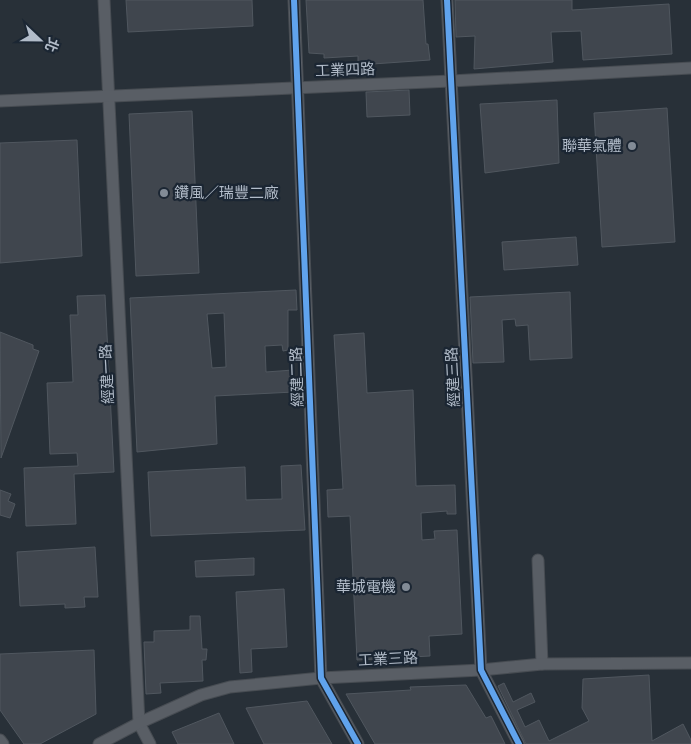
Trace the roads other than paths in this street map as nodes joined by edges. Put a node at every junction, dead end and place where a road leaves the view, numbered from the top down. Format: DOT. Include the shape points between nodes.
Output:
graph roads {
  1 [pos="104,0"];
  2 [pos="294,0"];
  3 [pos="447,0"];
  4 [pos="691,68"];
  5 [pos="451,81"];
  6 [pos="298,87"];
  7 [pos="110,97"];
  8 [pos="0,101"];
  9 [pos="538,560"];
  10 [pos="691,663"];
  11 [pos="542,664"];
  12 [pos="481,670"];
  13 [pos="321,678"];
  14 [pos="139,723"];
  15 [pos="0,740"];
  16 [pos="3,744"];
  17 [pos="99,744"];
  18 [pos="150,744"];
  19 [pos="358,744"];
  20 [pos="519,744"];
  1 -- 7 [label="street, 經建一路"];
  2 -- 6 [label="street, 經建二路"];
  3 -- 5 [label="street, 經建三路"];
  4 -- 5 [label="street, 工業四路"];
  5 -- 6 [label="street, 工業四路"];
  5 -- 12 [label="street, 經建三路"];
  6 -- 7 [label="street, 工業四路"];
  6 -- 13 [label="street, 經建二路"];
  7 -- 8 [label="street, 工業四路"];
  7 -- 14 [label="street, 經建一路"];
  9 -- 11 [label="street"];
  10 -- 11 [label="street, 工業三路"];
  11 -- 12 [label="street, 工業三路"];
  12 -- 13 [label="street, 工業三路"];
  12 -- 20 [label="street, 經建三路"];
  13 -- 14 [label="street, 工業三路" via="230,687 201,695"];
  13 -- 19 [label="street, 經建二路"];
  14 -- 17 [label="street, 工業三路"];
  14 -- 18 [label="street, 經建一路"];
  15 -- 16 [label="street"];
}
